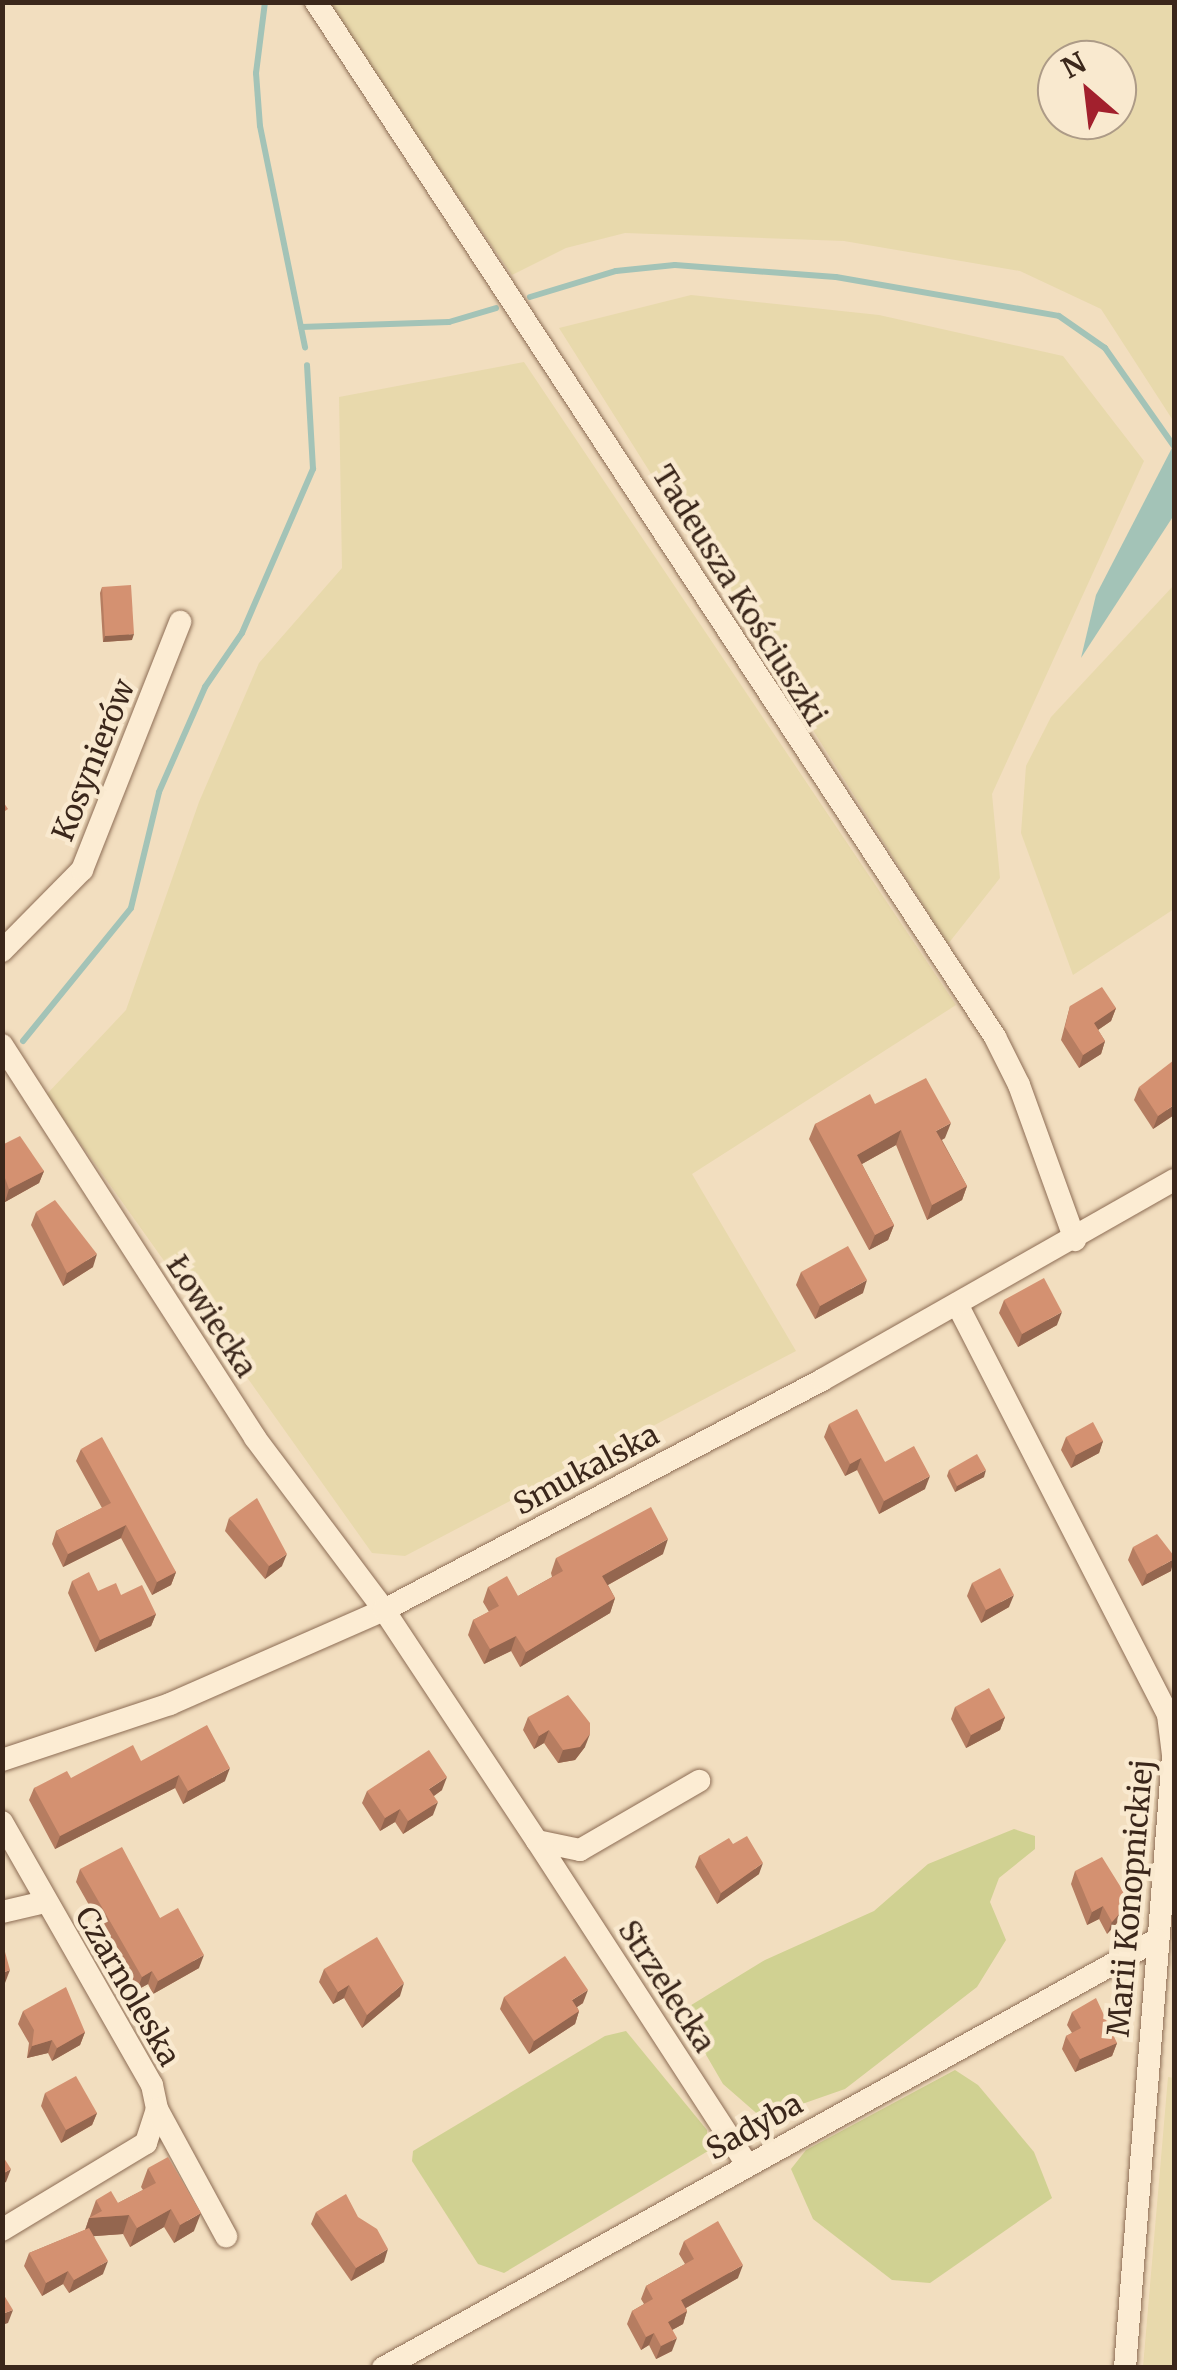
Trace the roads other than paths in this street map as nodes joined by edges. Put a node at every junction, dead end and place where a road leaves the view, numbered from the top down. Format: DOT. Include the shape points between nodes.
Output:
graph roads {
  1 [pos="316,2"];
  2 [pos="180,622"];
  3 [pos="2,950"];
  4 [pos="2,1046"];
  5 [pos="1174,1180"];
  6 [pos="1075,1240"];
  7 [pos="957,1304"];
  8 [pos="384,1610"];
  9 [pos="2,1760"];
  10 [pos="699,1780"];
  11 [pos="2,1822"];
  12 [pos="537,1841"];
  13 [pos="45,1902"];
  14 [pos="2,1912"];
  15 [pos="1156,1940"];
  16 [pos="157,2109"];
  17 [pos="747,2164"];
  18 [pos="2,2230"];
  19 [pos="226,2236"];
  20 [pos="382,2368"];
  21 [pos="1125,2368"];
  1 -- 6 [label="street, Tadeusza Kościuszki" via="995,1038 1020,1085"];
  2 -- 3 [label="street, Kosynierów" via="82,870"];
  4 -- 8 [label="street, Łowiecka" via="255,1438"];
  5 -- 6 [label="street, Smukalska"];
  6 -- 7 [label="street, Smukalska"];
  7 -- 8 [label="street, Smukalska"];
  7 -- 15 [label="street, Marii Konopnickiej" via="1168,1714 1173,1754"];
  8 -- 9 [label="street, Smukalska" via="170,1704"];
  8 -- 12 [label="street, Strzelecka"];
  10 -- 12 [label="street" via="580,1850"];
  11 -- 13 [label="street, Czarnoleska"];
  12 -- 17 [label="street, Strzelecka"];
  13 -- 14 [label="street"];
  13 -- 16 [label="street, Czarnoleska" via="152,2086"];
  15 -- 17 [label="street, Sadyba"];
  15 -- 21 [label="street, Marii Konopnickiej"];
  16 -- 18 [label="street, Czarnoleska" via="146,2143"];
  16 -- 19 [label="street"];
  17 -- 20 [label="street, Sadyba"];
}
